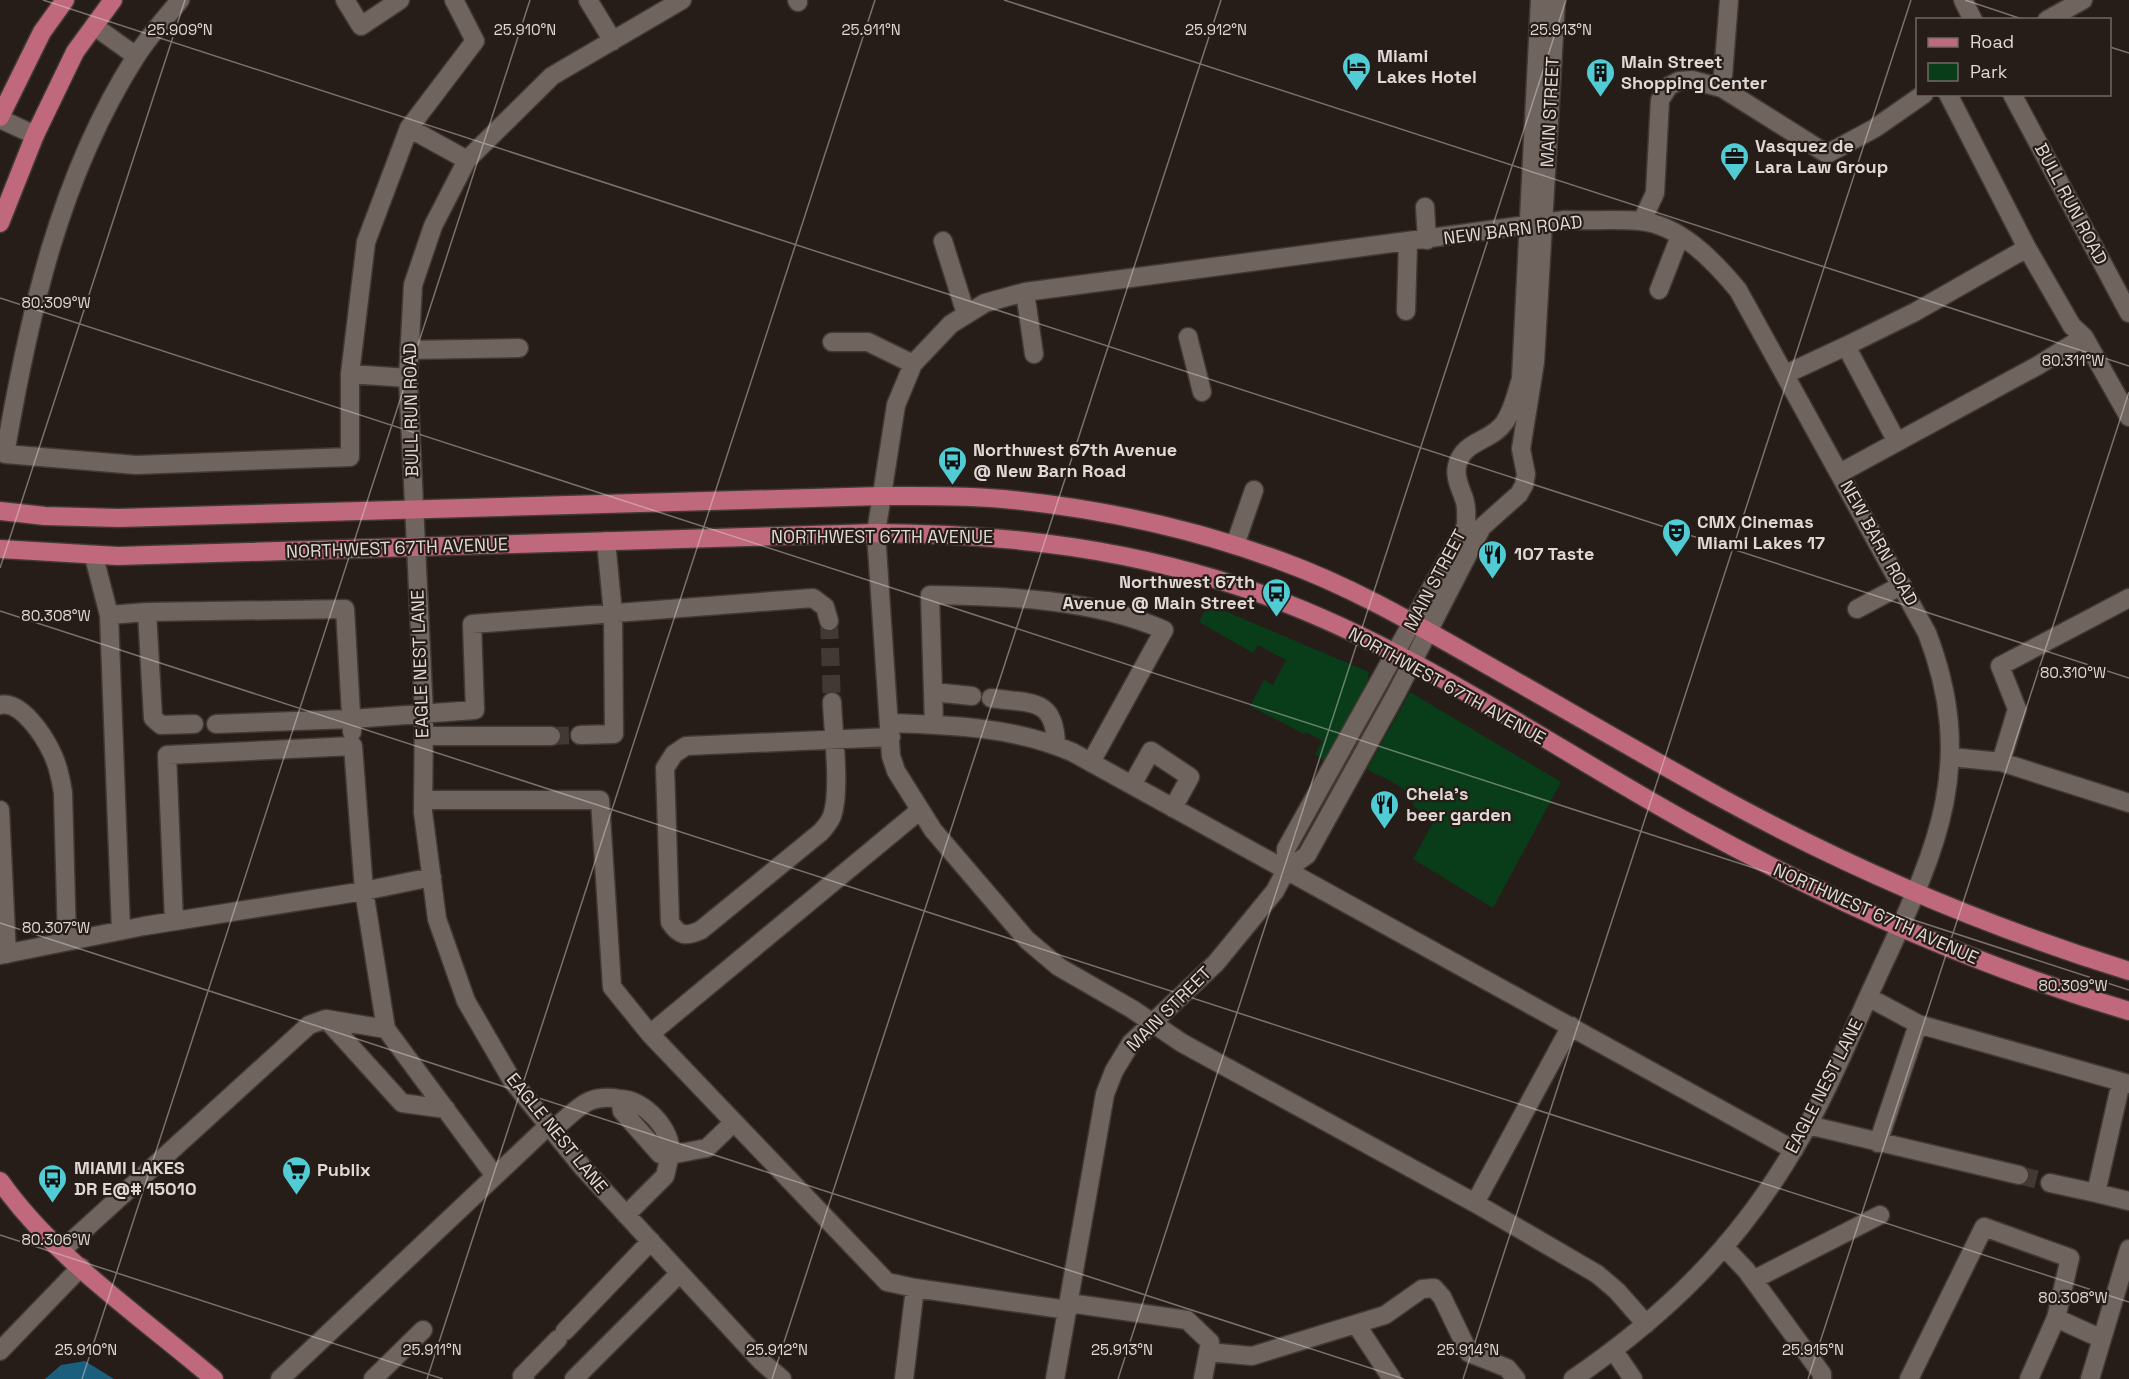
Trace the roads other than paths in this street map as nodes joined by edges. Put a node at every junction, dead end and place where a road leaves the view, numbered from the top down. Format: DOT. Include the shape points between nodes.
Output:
graph roads {
  1 [pos="65,0"];
  2 [pos="113,0"];
  3 [pos="180,0"];
  4 [pos="345,0"];
  5 [pos="399,0"];
  6 [pos="454,0"];
  7 [pos="588,0"];
  8 [pos="682,0"];
  9 [pos="1540,0"];
  10 [pos="1556,0"];
  11 [pos="1729,0"];
  12 [pos="1963,0"];
  13 [pos="2083,0"];
  14 [pos="1972,18"];
  15 [pos="2051,18"];
  16 [pos="93,26"];
  17 [pos="613,41"];
  18 [pos="136,56"];
  19 [pos="1722,87"];
  20 [pos="1921,96"];
  21 [pos="1949,96"];
  22 [pos="2013,96"];
  23 [pos="0,118"];
  24 [pos="409,128"];
  25 [pos="34,135"];
  26 [pos="467,160"];
  27 [pos="1425,207"];
  28 [pos="1642,221"];
  29 [pos="0,223"];
  30 [pos="1545,224"];
  31 [pos="1526,226"];
  32 [pos="1680,236"];
  33 [pos="1427,240"];
  34 [pos="943,241"];
  35 [pos="1408,242"];
  36 [pos="2027,248"];
  37 [pos="1659,290"];
  38 [pos="1025,292"];
  39 [pos="1406,311"];
  40 [pos="2129,313"];
  41 [pos="966,314"];
  42 [pos="1188,337"];
  43 [pos="2084,337"];
  44 [pos="832,342"];
  45 [pos="1846,346"];
  46 [pos="519,348"];
  47 [pos="409,350"];
  48 [pos="1034,354"];
  49 [pos="913,364"];
  50 [pos="350,374"];
  51 [pos="1786,374"];
  52 [pos="408,378"];
  53 [pos="1202,392"];
  54 [pos="2129,417"];
  55 [pos="1897,442"];
  56 [pos="1840,473"];
  57 [pos="1254,490"];
  58 [pos="881,496"];
  59 [pos="414,510"];
  60 [pos="0,511"];
  61 [pos="876,534"];
  62 [pos="606,541"];
  63 [pos="1235,545"];
  64 [pos="414,548"];
  65 [pos="0,549"];
  66 [pos="94,557"];
  67 [pos="1902,585"];
  68 [pos="2129,598"];
  69 [pos="1857,609"];
  70 [pos="147,612"];
  71 [pos="613,614"];
  72 [pos="109,615"];
  73 [pos="829,621"];
  74 [pos="1421,627"];
  75 [pos="1403,658"];
  76 [pos="933,692"];
  77 [pos="972,696"];
  78 [pos="991,698"];
  79 [pos="832,702"];
  80 [pos="0,705"];
  81 [pos="424,714"];
  82 [pos="351,720"];
  83 [pos="194,724"];
  84 [pos="216,724"];
  85 [pos="934,725"];
  86 [pos="890,730"];
  87 [pos="580,735"];
  88 [pos="424,736"];
  89 [pos="551,736"];
  90 [pos="833,740"];
  91 [pos="1056,745"];
  92 [pos="352,746"];
  93 [pos="1951,757"];
  94 [pos="1091,762"];
  95 [pos="2001,762"];
  96 [pos="1132,785"];
  97 [pos="423,800"];
  98 [pos="2129,803"];
  99 [pos="1173,808"];
  100 [pos="0,810"];
  101 [pos="919,811"];
  102 [pos="1286,870"];
  103 [pos="432,877"];
  104 [pos="364,891"];
  105 [pos="1915,894"];
  106 [pos="174,921"];
  107 [pos="1900,928"];
  108 [pos="121,930"];
  109 [pos="67,941"];
  110 [pos="4,954"];
  111 [pos="2129,971"];
  112 [pos="1868,997"];
  113 [pos="2129,1011"];
  114 [pos="326,1019"];
  115 [pos="1153,1023"];
  116 [pos="1917,1024"];
  117 [pos="1571,1026"];
  118 [pos="386,1029"];
  119 [pos="650,1034"];
  120 [pos="2125,1083"];
  121 [pos="446,1109"];
  122 [pos="734,1122"];
  123 [pos="1808,1125"];
  124 [pos="550,1128"];
  125 [pos="1878,1143"];
  126 [pos="1794,1150"];
  127 [pos="670,1155"];
  128 [pos="495,1176"];
  129 [pos="2019,1176"];
  130 [pos="2050,1183"];
  131 [pos="1,1184"];
  132 [pos="2096,1193"];
  133 [pos="2129,1201"];
  134 [pos="1475,1203"];
  135 [pos="626,1215"];
  136 [pos="1880,1215"];
  137 [pos="651,1241"];
  138 [pos="1724,1248"];
  139 [pos="63,1249"];
  140 [pos="2129,1249"];
  141 [pos="81,1267"];
  142 [pos="680,1273"];
  143 [pos="1754,1280"];
  144 [pos="915,1288"];
  145 [pos="1068,1307"];
  146 [pos="2056,1318"];
  147 [pos="1356,1324"];
  148 [pos="1646,1324"];
  149 [pos="423,1330"];
  150 [pos="2102,1339"];
  151 [pos="1209,1347"];
  152 [pos="0,1351"];
  153 [pos="1614,1351"];
  154 [pos="214,1379"];
  155 [pos="280,1379"];
  156 [pos="372,1379"];
  157 [pos="525,1379"];
  158 [pos="574,1379"];
  159 [pos="782,1379"];
  160 [pos="904,1379"];
  161 [pos="1055,1379"];
  162 [pos="1203,1379"];
  163 [pos="1392,1379"];
  164 [pos="1516,1379"];
  165 [pos="1573,1379"];
  166 [pos="1634,1379"];
  167 [pos="1822,1379"];
  168 [pos="1909,1379"];
  169 [pos="2029,1379"];
  170 [pos="2090,1379"];
  1 -- 23 [label="main road" via="42,32"];
  2 -- 16 [label="main road"];
  3 -- 18 [label="street"];
  4 -- 5 [label="street" via="361,26"];
  6 -- 24 [label="street" via="475,41"];
  7 -- 17 [label="street"];
  8 -- 17 [label="street, BULL RUN ROAD"];
  9 -- 31 [label="street, MAIN STREET"];
  10 -- 30 [label="street, MAIN STREET"];
  11 -- 19 [label="street"];
  12 -- 14 [label="street"];
  13 -- 15 [label="street"];
  16 -- 18 [label="street"];
  16 -- 25 [label="main road" via="75,52"];
  17 -- 26 [label="street, BULL RUN ROAD" via="552,76"];
  18 -- 50 [label="street" via="96,127 53,234 25,339 5,454 136,465 350,457"];
  19 -- 20 [label="street" via="1827,154 1875,128"];
  19 -- 28 [label="street" via="1679,81 1669,86 1660,100 1655,193"];
  21 -- 36 [label="street"];
  22 -- 40 [label="street, BULL RUN ROAD"];
  23 -- 25 [label="street"];
  24 -- 26 [label="street"];
  24 -- 50 [label="street" via="366,242"];
  25 -- 29 [label="main road"];
  26 -- 47 [label="street, BULL RUN ROAD" via="433,226 414,285"];
  27 -- 33 [label="street"];
  28 -- 30 [label="street, NEW BARN ROAD" via="1565,220"];
  28 -- 32 [label="street, NEW BARN ROAD"];
  30 -- 31 [label="street, NEW BARN ROAD"];
  30 -- 74 [label="street, MAIN STREET" via="1535,362 1521,448 1524,485 1482,527"];
  31 -- 33 [label="street, NEW BARN ROAD"];
  31 -- 74 [label="street, MAIN STREET" via="1521,379 1504,424 1469,446 1461,456 1457,479 1466,504 1466,526"];
  32 -- 37 [label="street"];
  32 -- 51 [label="street, NEW BARN ROAD" via="1713,260 1738,290"];
  33 -- 35 [label="street, NEW BARN ROAD"];
  34 -- 41 [label="street"];
  35 -- 38 [label="street, NEW BARN ROAD"];
  35 -- 39 [label="street"];
  36 -- 43 [label="street" via="2072,326"];
  36 -- 45 [label="street"];
  38 -- 41 [label="street, NEW BARN ROAD" via="999,297"];
  38 -- 48 [label="street"];
  41 -- 49 [label="street, NEW BARN ROAD" via="937,336"];
  42 -- 53 [label="street"];
  43 -- 54 [label="street"];
  43 -- 55 [label="street"];
  44 -- 49 [label="street" via="868,342"];
  45 -- 51 [label="street"];
  45 -- 55 [label="street"];
  46 -- 47 [label="street"];
  47 -- 52 [label="street, BULL RUN ROAD"];
  49 -- 58 [label="street, NEW BARN ROAD" via="892,417"];
  50 -- 52 [label="street"];
  51 -- 56 [label="street, NEW BARN ROAD"];
  52 -- 59 [label="street, BULL RUN ROAD"];
  55 -- 56 [label="street"];
  56 -- 67 [label="street, NEW BARN ROAD"];
  57 -- 63 [label="street"];
  58 -- 59 [label="main road, NORTHWEST 67TH AVENUE"];
  58 -- 61 [label="street, NEW BARN ROAD"];
  58 -- 63 [label="main road, NORTHWEST 67TH AVENUE" via="1000,498 1068,506"];
  59 -- 60 [label="main road, NORTHWEST 67TH AVENUE" via="119,518"];
  59 -- 64 [label="street, EAGLE NEST LANE"];
  61 -- 62 [label="main road, NORTHWEST 67TH AVENUE"];
  61 -- 75 [label="main road, NORTHWEST 67TH AVENUE" via="959,534 1035,540 1105,552 1264,596"];
  61 -- 86 [label="street, NEW BARN ROAD"];
  62 -- 64 [label="main road, NORTHWEST 67TH AVENUE"];
  62 -- 71 [label="street"];
  63 -- 74 [label="main road, NORTHWEST 67TH AVENUE" via="1342,586"];
  64 -- 66 [label="main road, NORTHWEST 67TH AVENUE"];
  64 -- 81 [label="street, EAGLE NEST LANE"];
  65 -- 66 [label="main road, NORTHWEST 67TH AVENUE"];
  66 -- 72 [label="street"];
  67 -- 69 [label="street"];
  67 -- 93 [label="street, NEW BARN ROAD" via="1927,633 1939,667 1947,703"];
  68 -- 95 [label="street" via="2001,666 2018,709"];
  70 -- 72 [label="street"];
  70 -- 82 [label="street" via="345,609"];
  70 -- 83 [label="street" via="153,718 161,725"];
  71 -- 73 [label="street" via="813,598 825,607"];
  71 -- 81 [label="street" via="472,624 475,710"];
  71 -- 87 [label="street" via="615,734"];
  72 -- 108 [label="street"];
  74 -- 75 [label="street, MAIN STREET"];
  74 -- 105 [label="main road, NORTHWEST 67TH AVENUE" via="1724,799"];
  75 -- 102 [label="street, MAIN STREET" via="1286,849"];
  75 -- 107 [label="main road, NORTHWEST 67TH AVENUE" via="1691,824 1810,887"];
  76 -- 77 [label="street"];
  76 -- 85 [label="street"];
  76 -- 94 [label="street" via="930,595 986,596 1106,611 1164,630"];
  78 -- 91 [label="street" via="1047,711 1056,724"];
  79 -- 90 [label="street"];
  80 -- 109 [label="street" via="15,707 32,724 53,754 59,772 63,793"];
  81 -- 82 [label="street"];
  81 -- 88 [label="street, EAGLE NEST LANE"];
  82 -- 84 [label="street"];
  82 -- 92 [label="street"];
  85 -- 86 [label="street"];
  85 -- 91 [label="street" via="992,729"];
  86 -- 90 [label="street"];
  86 -- 101 [label="street, NEW BARN ROAD" via="893,763"];
  88 -- 89 [label="street"];
  88 -- 97 [label="street, EAGLE NEST LANE"];
  90 -- 90 [label="street" via="686,746 674,754 665,768 670,922 677,932 687,936 701,930 821,832 836,804"];
  91 -- 94 [label="street"];
  92 -- 104 [label="street"];
  92 -- 106 [label="street" via="167,755"];
  93 -- 95 [label="street"];
  93 -- 105 [label="street, NEW BARN ROAD" via="1943,818"];
  94 -- 96 [label="street"];
  95 -- 98 [label="street"];
  96 -- 99 [label="street"];
  96 -- 99 [label="street" via="1151,751 1190,777"];
  97 -- 103 [label="street, EAGLE NEST LANE"];
  97 -- 119 [label="street" via="600,800 612,987"];
  99 -- 102 [label="street"];
  100 -- 110 [label="street"];
  101 -- 115 [label="street, NEW BARN ROAD" via="1027,940 1059,968"];
  101 -- 119 [label="street"];
  102 -- 115 [label="street, MAIN STREET" via="1275,891 1241,934"];
  102 -- 117 [label="street"];
  103 -- 104 [label="street"];
  103 -- 124 [label="street, EAGLE NEST LANE" via="438,919 466,1001 513,1082"];
  104 -- 106 [label="street"];
  104 -- 118 [label="street"];
  105 -- 107 [label="street, EAGLE NEST LANE"];
  105 -- 111 [label="main road, NORTHWEST 67TH AVENUE" via="2055,948"];
  106 -- 108 [label="street"];
  107 -- 112 [label="street, EAGLE NEST LANE"];
  107 -- 113 [label="main road, NORTHWEST 67TH AVENUE" via="1988,965"];
  108 -- 109 [label="street"];
  109 -- 110 [label="street"];
  112 -- 116 [label="street"];
  112 -- 123 [label="street, EAGLE NEST LANE"];
  114 -- 118 [label="street"];
  114 -- 121 [label="street" via="402,1104"];
  114 -- 139 [label="street" via="309,1025"];
  115 -- 134 [label="street, NEW BARN ROAD" via="1182,1043"];
  115 -- 145 [label="street, MAIN STREET" via="1131,1043 1106,1094"];
  116 -- 120 [label="street"];
  116 -- 125 [label="street"];
  117 -- 126 [label="street"];
  117 -- 134 [label="street"];
  118 -- 121 [label="street"];
  119 -- 122 [label="street"];
  120 -- 132 [label="street"];
  121 -- 128 [label="street"];
  122 -- 127 [label="street" via="707,1148"];
  122 -- 144 [label="street" via="887,1282"];
  123 -- 125 [label="street"];
  123 -- 126 [label="street, EAGLE NEST LANE"];
  124 -- 127 [label="street" via="598,1096 620,1099 622,1111 660,1154"];
  124 -- 128 [label="street"];
  124 -- 135 [label="street, EAGLE NEST LANE"];
  125 -- 129 [label="street"];
  126 -- 138 [label="street, EAGLE NEST LANE"];
  127 -- 135 [label="street" via="665,1176"];
  128 -- 155 [label="street"];
  130 -- 132 [label="street"];
  131 -- 139 [label="main road"];
  132 -- 133 [label="street"];
  134 -- 148 [label="street, NEW BARN ROAD" via="1597,1274"];
  135 -- 137 [label="street, EAGLE NEST LANE"];
  136 -- 143 [label="street"];
  137 -- 142 [label="street, EAGLE NEST LANE"];
  137 -- 157 [label="street" via="522,1376"];
  138 -- 143 [label="street"];
  138 -- 148 [label="street, EAGLE NEST LANE" via="1670,1305"];
  139 -- 141 [label="main road"];
  140 -- 150 [label="street"];
  141 -- 152 [label="street"];
  141 -- 154 [label="main road"];
  142 -- 158 [label="street"];
  142 -- 159 [label="street, EAGLE NEST LANE"];
  143 -- 167 [label="street"];
  144 -- 145 [label="street"];
  144 -- 160 [label="street"];
  145 -- 151 [label="street" via="1187,1320"];
  145 -- 161 [label="street, MAIN STREET"];
  146 -- 150 [label="street"];
  146 -- 168 [label="street" via="2070,1258 1984,1227"];
  146 -- 169 [label="street"];
  147 -- 151 [label="street" via="1252,1356"];
  147 -- 163 [label="street"];
  147 -- 164 [label="street" via="1385,1315 1422,1288 1434,1288 1469,1353 1507,1368"];
  148 -- 153 [label="street, EAGLE NEST LANE"];
  149 -- 156 [label="street"];
  150 -- 170 [label="street"];
  151 -- 162 [label="street"];
  153 -- 165 [label="street, EAGLE NEST LANE"];
  153 -- 166 [label="street"];
}
